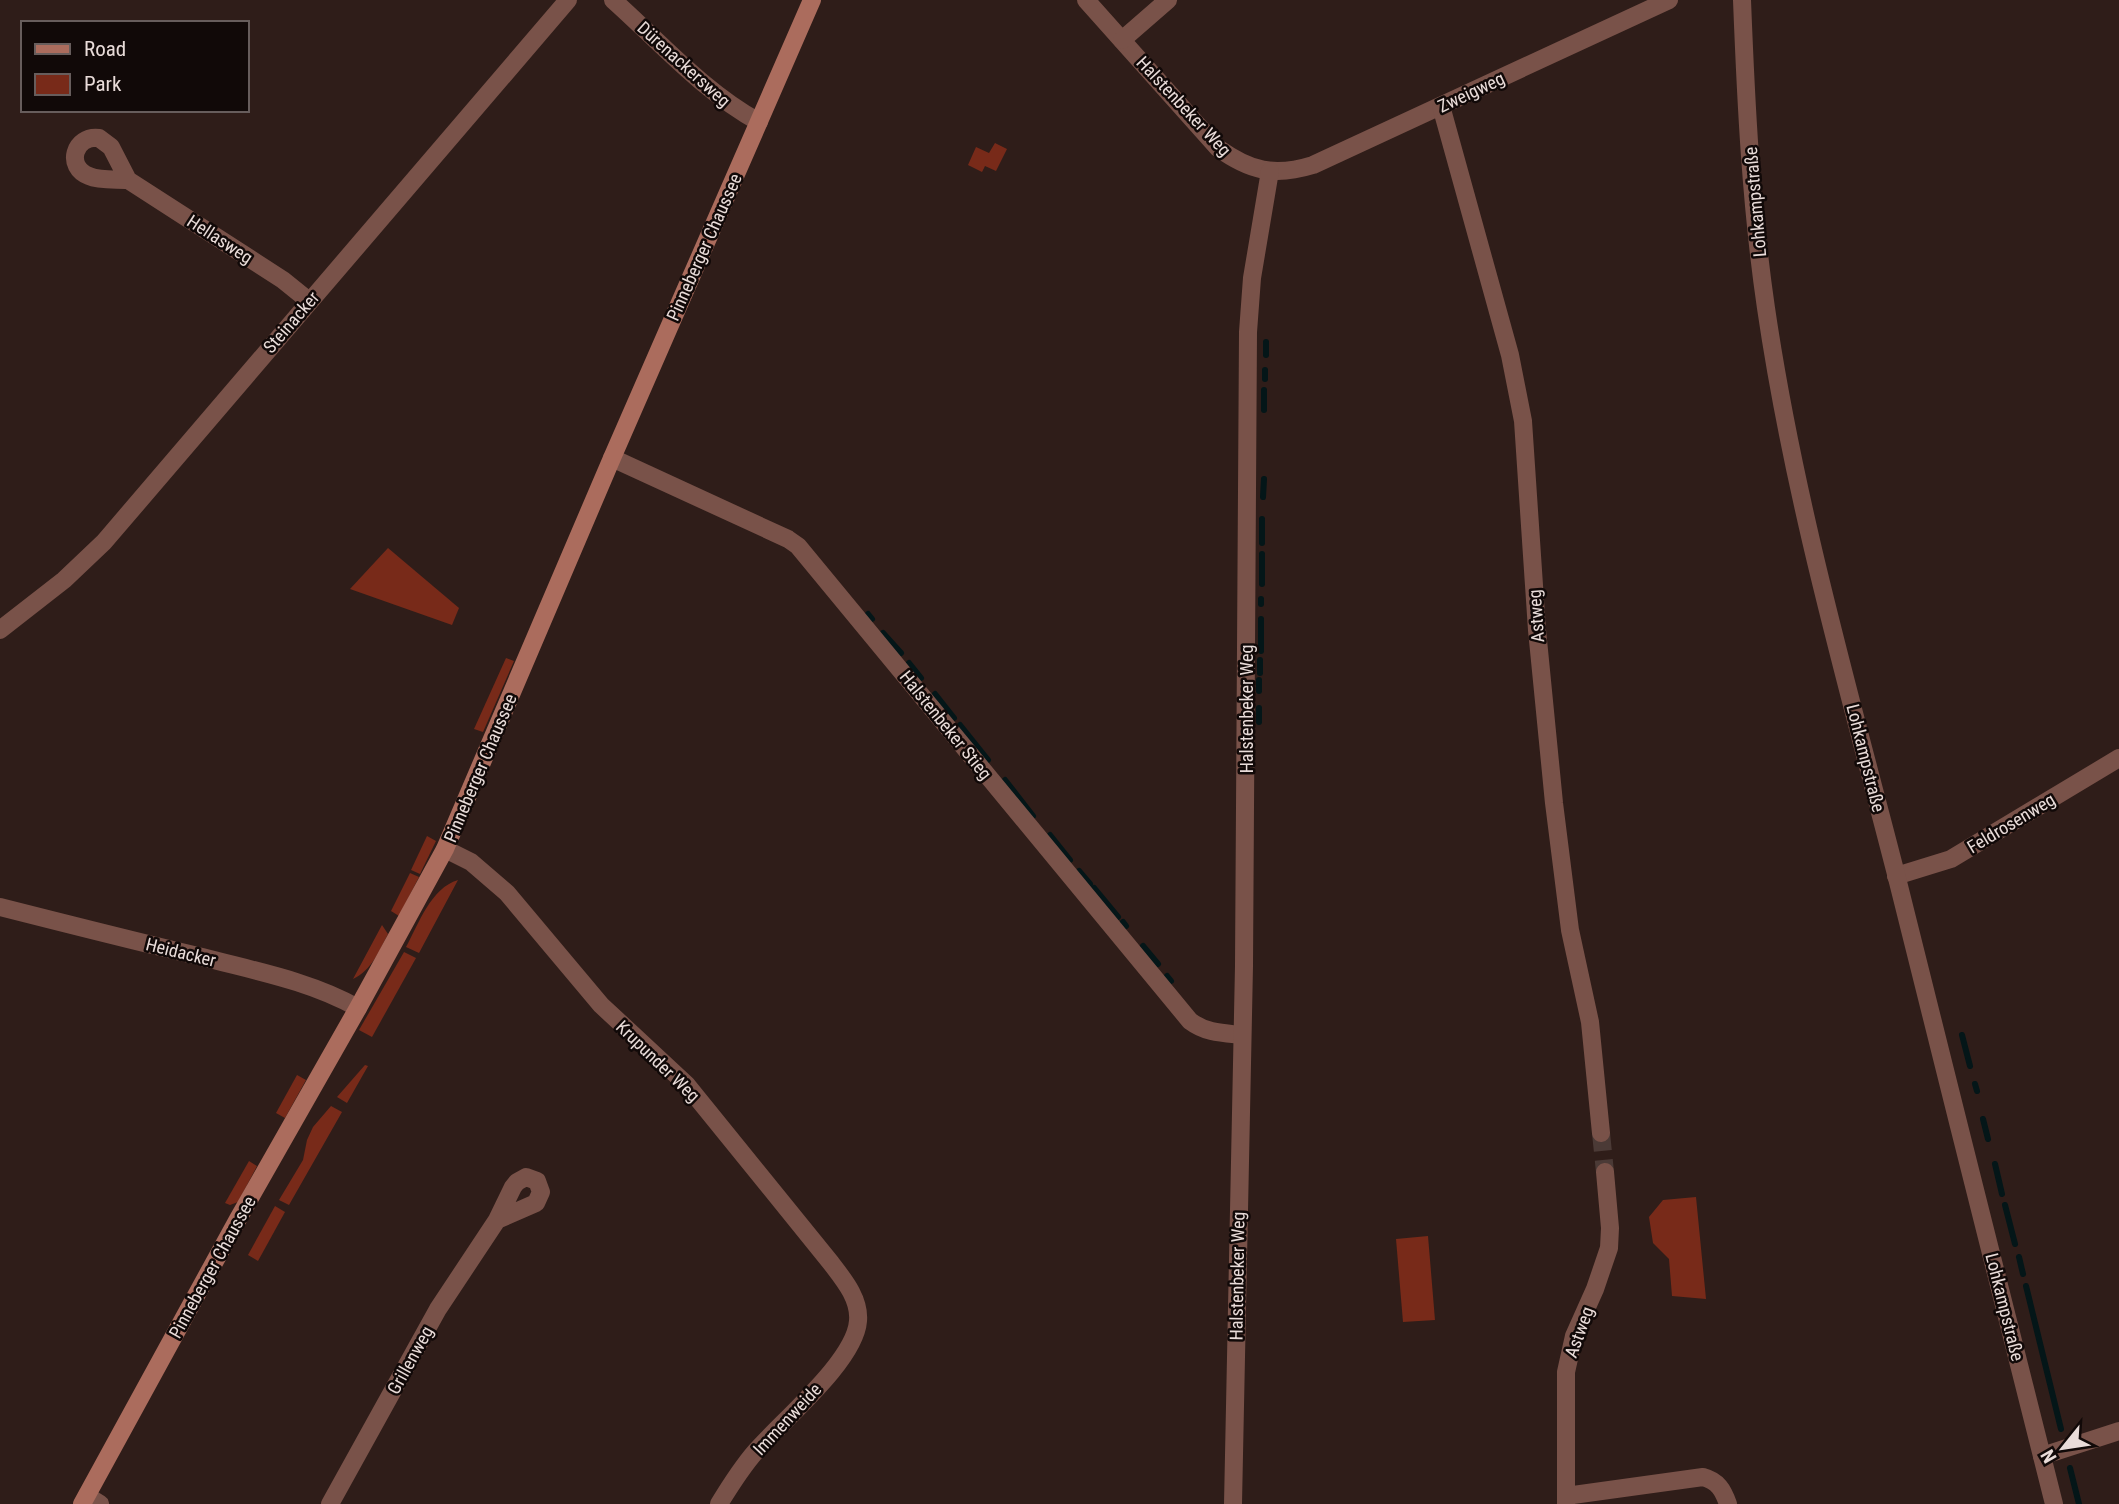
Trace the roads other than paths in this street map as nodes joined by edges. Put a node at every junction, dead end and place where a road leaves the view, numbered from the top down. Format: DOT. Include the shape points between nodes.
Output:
graph roads {
  1 [pos="568,0"];
  2 [pos="613,0"];
  3 [pos="812,0"];
  4 [pos="1086,0"];
  5 [pos="1168,0"];
  6 [pos="1670,0"];
  7 [pos="1742,0"];
  8 [pos="1122,40"];
  9 [pos="1441,106"];
  10 [pos="759,122"];
  11 [pos="1270,171"];
  12 [pos="128,180"];
  13 [pos="309,302"];
  14 [pos="612,458"];
  15 [pos="0,630"];
  16 [pos="2119,758"];
  17 [pos="445,849"];
  18 [pos="1896,876"];
  19 [pos="0,906"];
  20 [pos="358,1008"];
  21 [pos="1242,1035"];
  22 [pos="1601,1133"];
  23 [pos="1605,1172"];
  24 [pos="497,1220"];
  25 [pos="856,1334"];
  26 [pos="2119,1431"];
  27 [pos="2042,1456"];
  28 [pos="1566,1500"];
  29 [pos="90,1501"];
  30 [pos="330,1504"];
  31 [pos="719,1504"];
  32 [pos="1233,1504"];
  33 [pos="1728,1504"];
  34 [pos="2054,1504"];
  1 -- 13 [label="street, Steinacker"];
  2 -- 10 [label="street, Dürenackersweg" via="716,94"];
  3 -- 10 [label="main road, Pinneberger Chaussee"];
  4 -- 8 [label="street, Halstenbeker Weg"];
  5 -- 8 [label="street"];
  6 -- 9 [label="street, Zweigweg"];
  7 -- 18 [label="street, Lohkampstraße" via="1755,210 1779,385 1802,499"];
  8 -- 11 [label="street, Halstenbeker Weg" via="1218,148 1252,168"];
  9 -- 11 [label="street, Zweigweg" via="1312,165"];
  9 -- 22 [label="street, Astweg" via="1510,355 1523,421 1554,803 1570,930 1590,1022"];
  10 -- 14 [label="main road, Pinneberger Chaussee"];
  11 -- 21 [label="street, Halstenbeker Weg" via="1248,332"];
  12 -- 13 [label="street, Hellasweg" via="283,279"];
  13 -- 15 [label="street, Steinacker" via="104,542"];
  14 -- 17 [label="main road, Pinneberger Chaussee"];
  14 -- 21 [label="street, Halstenbeker Stieg" via="798,546 1190,1021 1214,1032"];
  16 -- 18 [label="street, Feldrosenweg" via="1951,859"];
  17 -- 20 [label="main road, Pinneberger Chaussee"];
  17 -- 25 [label="street, Krupunder Weg" via="471,862 507,893 601,1006 685,1084 847,1284 855,1300"];
  18 -- 27 [label="street, Lohkampstraße"];
  19 -- 20 [label="street, Heidacker" via="287,980"];
  20 -- 29 [label="main road, Pinneberger Chaussee" via="238,1219"];
  21 -- 32 [label="street, Halstenbeker Weg"];
  23 -- 28 [label="street, Astweg" via="1609,1248 1574,1336 1566,1372"];
  24 -- 30 [label="street, Grillenweg" via="438,1309"];
  25 -- 31 [label="street, Immenweide" via="832,1370 753,1454"];
  26 -- 27 [label="street"];
  27 -- 34 [label="street, Lohkampstraße"];
  28 -- 33 [label="street" via="1703,1477 1719,1485"];
}
